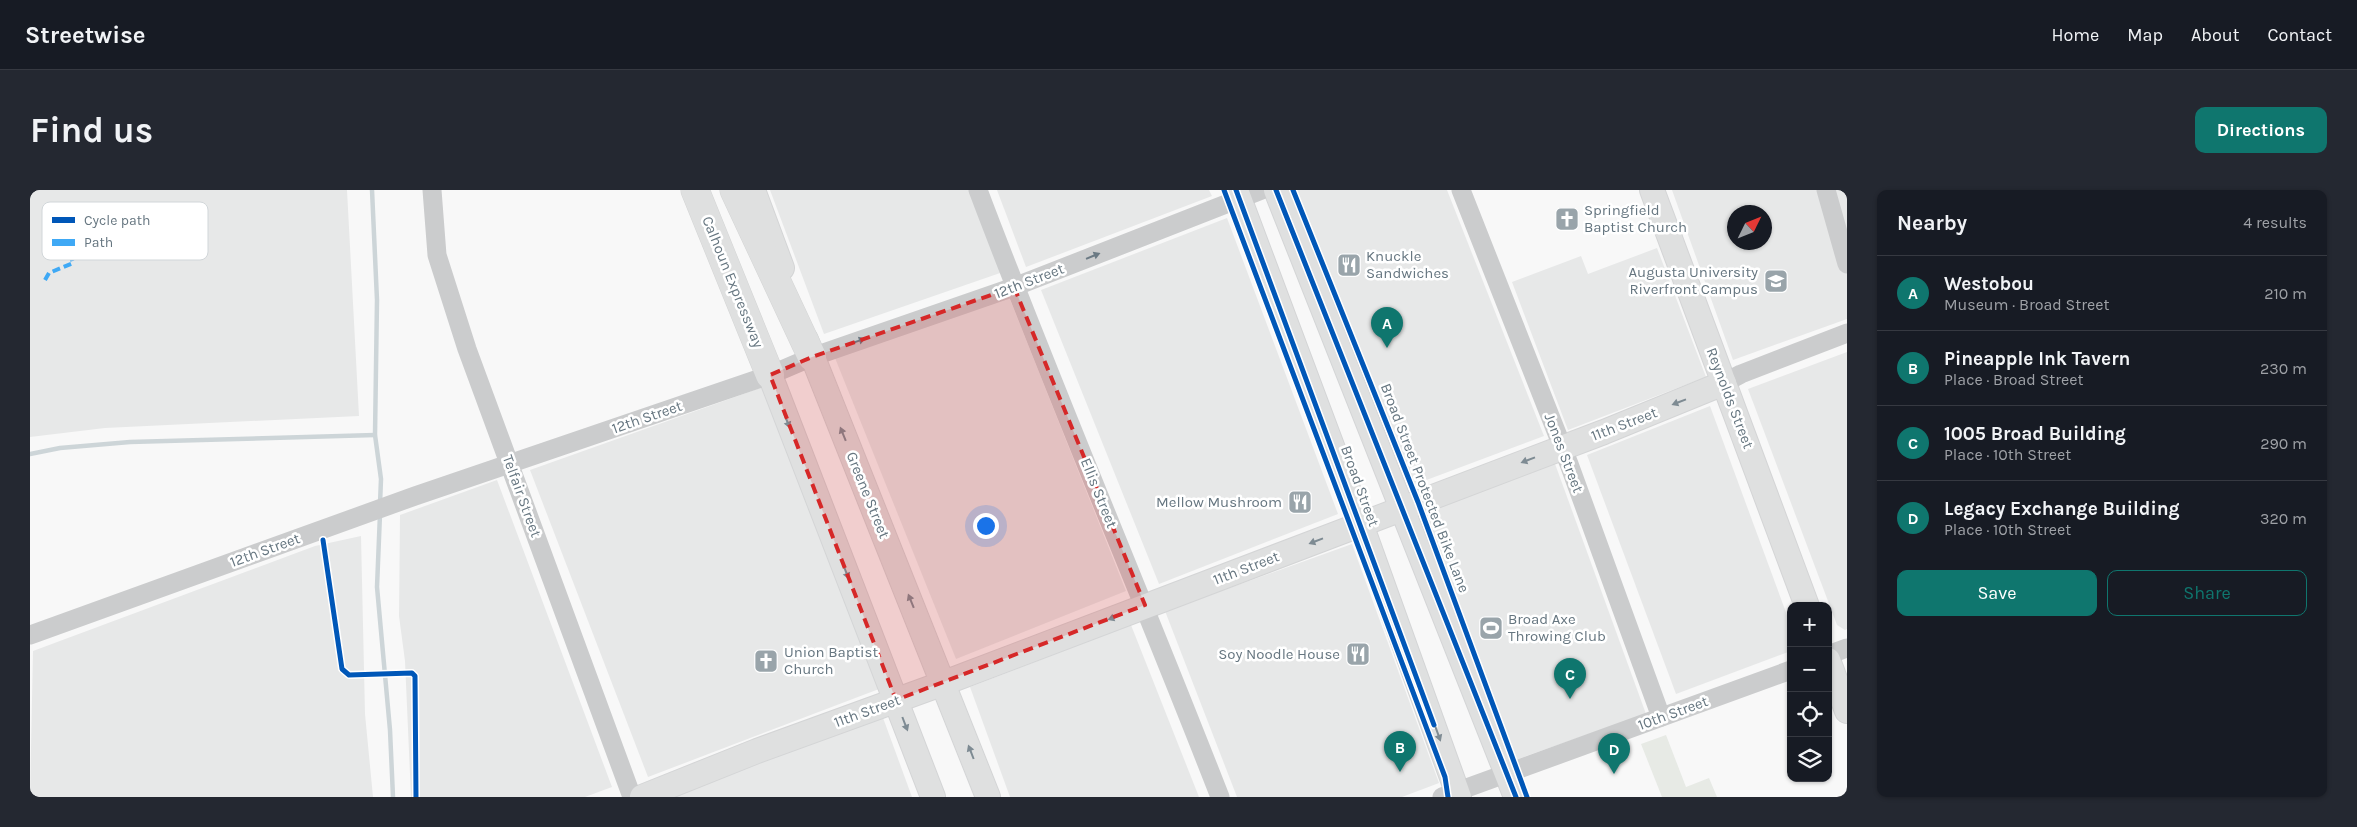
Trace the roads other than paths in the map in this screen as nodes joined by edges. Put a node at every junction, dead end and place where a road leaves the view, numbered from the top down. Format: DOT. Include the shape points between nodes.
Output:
graph roads {
  1 [pos="432,190"];
  2 [pos="695,190"];
  3 [pos="734,190"];
  4 [pos="753,190"];
  5 [pos="978,190"];
  6 [pos="1276,190"];
  7 [pos="1461,190"];
  8 [pos="1652,190"];
  9 [pos="1826,190"];
  10 [pos="1246,193"];
  11 [pos="1847,264"];
  12 [pos="1014,287"];
  13 [pos="1847,333"];
  14 [pos="812,356"];
  15 [pos="770,375"];
  16 [pos="1724,383"];
  17 [pos="1562,447"];
  18 [pos="511,464"];
  19 [pos="1402,508"];
  20 [pos="1361,524"];
  21 [pos="1806,602"];
  22 [pos="1145,605"];
  23 [pos="30,635"];
  24 [pos="1847,648"];
  25 [pos="1832,654"];
  26 [pos="1787,671"];
  27 [pos="1832,671"];
  28 [pos="944,683"];
  29 [pos="896,700"];
  30 [pos="1847,711"];
  31 [pos="1661,717"];
  32 [pos="1506,774"];
  33 [pos="1453,795"];
  34 [pos="632,797"];
  35 [pos="642,797"];
  36 [pos="933,797"];
  37 [pos="988,797"];
  38 [pos="1220,797"];
  39 [pos="1516,797"];
  1 -- 18 [label="street, Telfair Street" via="437,255 467,349"];
  2 -- 15 [label="highway, Calhoun Expressway"];
  3 -- 14 [label="highway"];
  4 -- 14 [label="main road, Greene Street"];
  5 -- 12 [label="street, Ellis Street"];
  6 -- 19 [label="main road, Broad Street"];
  7 -- 17 [label="street, Jones Street"];
  8 -- 16 [label="main road, Reynolds Street"];
  9 -- 11 [label="street"];
  12 -- 10 [label="street, 12th Street, one-way"];
  10 -- 20 [label="main road, Broad Street"];
  14 -- 12 [label="street, 12th Street, one-way"];
  12 -- 22 [label="street, Ellis Street"];
  13 -- 16 [label="street, 11th Street"];
  14 -- 15 [label="street, 12th Street"];
  28 -- 14 [label="main road, Greene Street, one-way"];
  15 -- 18 [label="street, 12th Street"];
  15 -- 29 [label="main road, one-way"];
  16 -- 17 [label="main road, 11th Street, one-way"];
  16 -- 21 [label="main road, Reynolds Street"];
  17 -- 19 [label="main road, 11th Street, one-way"];
  17 -- 31 [label="street, Jones Street"];
  18 -- 23 [label="street, 12th Street"];
  18 -- 34 [label="street, Telfair Street"];
  19 -- 20 [label="main road, 11th Street"];
  19 -- 32 [label="main road, Broad Street"];
  20 -- 22 [label="main road, 11th Street, one-way"];
  20 -- 33 [label="main road, Broad Street, one-way"];
  22 -- 28 [label="main road, 11th Street, one-way"];
  22 -- 38 [label="street, Ellis Street"];
  24 -- 25 [label="street"];
  26 -- 31 [label="street, 10th Street"];
  27 -- 30 [label="main road"];
  28 -- 29 [label="main road, 11th Street"];
  37 -- 28 [label="main road, Greene Street, one-way"];
  29 -- 35 [label="main road, 11th Street" via="757,750"];
  29 -- 36 [label="main road, one-way"];
  31 -- 32 [label="street, 10th Street"];
  32 -- 33 [label="street, 10th Street"];
  32 -- 39 [label="main road, Broad Street"];
}
